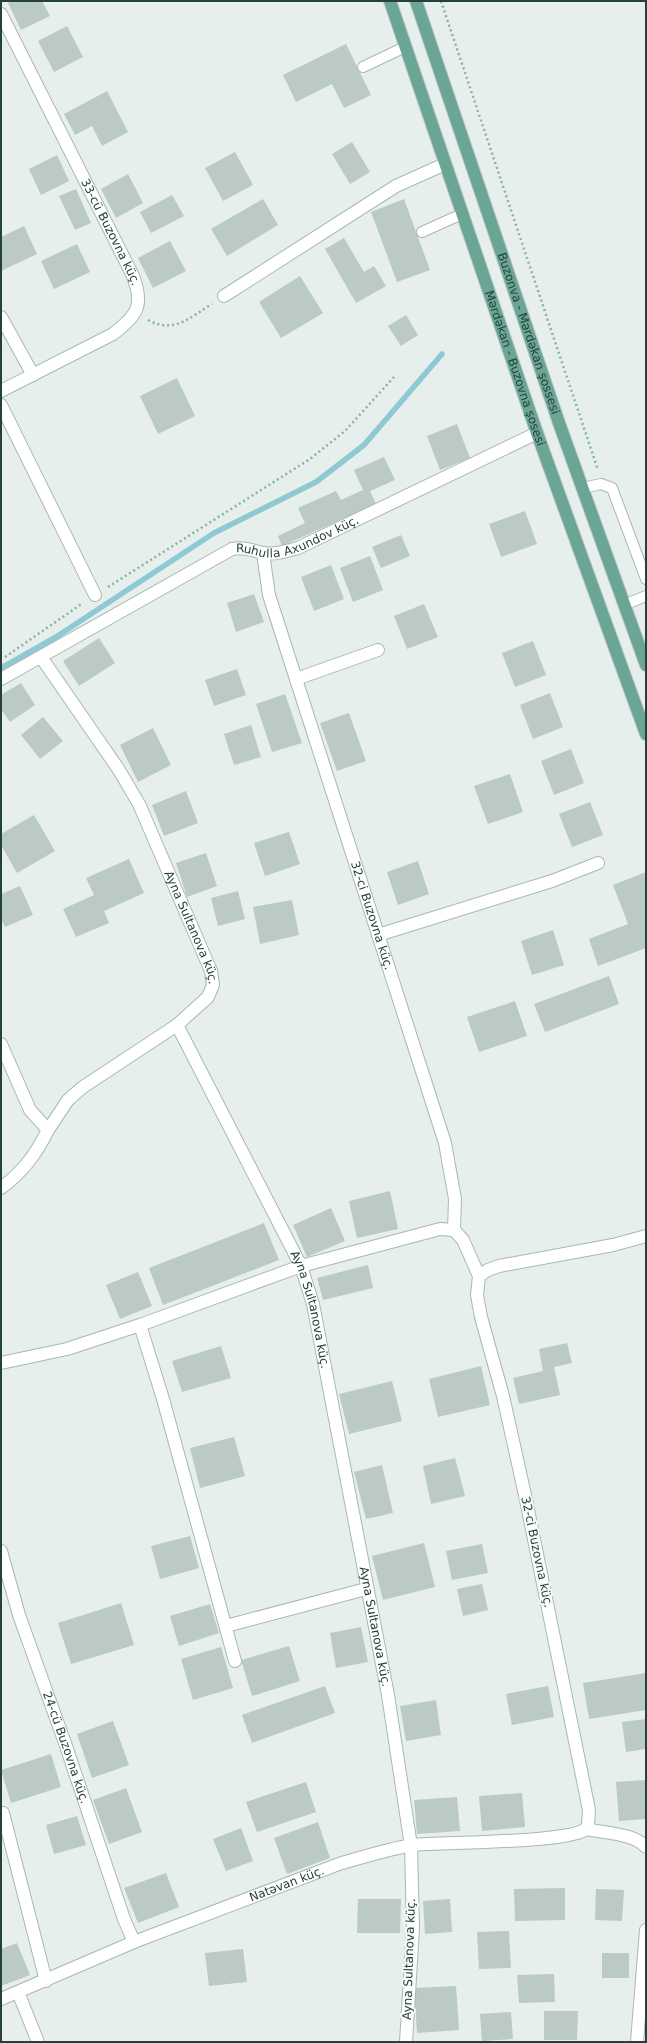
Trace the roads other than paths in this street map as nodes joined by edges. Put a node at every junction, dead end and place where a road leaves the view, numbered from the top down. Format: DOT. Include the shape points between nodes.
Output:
graph roads {
  1 [pos="390,1"];
  2 [pos="416,1"];
  3 [pos="1,14"];
  4 [pos="405,47"];
  5 [pos="363,67"];
  6 [pos="445,164"];
  7 [pos="462,214"];
  8 [pos="422,232"];
  9 [pos="224,296"];
  10 [pos="1,316"];
  11 [pos="33,375"];
  12 [pos="1,391"];
  13 [pos="1,405"];
  14 [pos="537,433"];
  15 [pos="583,488"];
  16 [pos="263,553"];
  17 [pos="646,579"];
  18 [pos="95,595"];
  19 [pos="646,596"];
  20 [pos="624,605"];
  21 [pos="378,650"];
  22 [pos="41,657"];
  23 [pos="646,665"];
  24 [pos="1,679"];
  25 [pos="296,679"];
  26 [pos="646,734"];
  27 [pos="598,863"];
  28 [pos="378,935"];
  29 [pos="177,1025"];
  30 [pos="1,1044"];
  31 [pos="48,1130"];
  32 [pos="1,1188"];
  33 [pos="454,1230"];
  34 [pos="646,1236"];
  35 [pos="301,1266"];
  36 [pos="479,1276"];
  37 [pos="140,1325"];
  38 [pos="1,1363"];
  39 [pos="1,1552"];
  40 [pos="366,1589"];
  41 [pos="226,1626"];
  42 [pos="235,1661"];
  43 [pos="3,1814"];
  44 [pos="586,1829"];
  45 [pos="410,1846"];
  46 [pos="646,1847"];
  47 [pos="646,1930"];
  48 [pos="134,1942"];
  49 [pos="46,1981"];
  50 [pos="18,1992"];
  51 [pos="1,1999"];
  52 [pos="38,2042"];
  53 [pos="406,2042"];
  54 [pos="637,2042"];
  1 -- 4 [label="main road, Mərdəkan - Buzovna şosesi"];
  2 -- 15 [label="main road, Buzonva - Mərdəkan şossesi"];
  3 -- 11 [label="street, 33-cü Buzovna küç." via="133,276 140,302 127,323 113,334"];
  4 -- 5 [label="lane"];
  4 -- 6 [label="main road, Mərdəkan - Buzovna şosesi"];
  6 -- 7 [label="main road, Mərdəkan - Buzovna şosesi"];
  6 -- 9 [label="street" via="396,186"];
  7 -- 8 [label="lane"];
  7 -- 14 [label="main road, Mərdəkan - Buzovna şosesi"];
  10 -- 11 [label="street"];
  11 -- 12 [label="street"];
  13 -- 18 [label="street"];
  14 -- 16 [label="street, Ruhulla Axundov küç." via="298,548 281,553"];
  14 -- 26 [label="main road, Mərdəkan - Buzovna şosesi"];
  15 -- 17 [label="lane" via="603,485 612,488"];
  15 -- 20 [label="main road, Buzonva - Mərdəkan şossesi"];
  16 -- 22 [label="street, Ruhulla Axundov küç." via="242,547 232,549"];
  16 -- 25 [label="street, 32-ci Buzovna küç." via="269,596"];
  19 -- 20 [label="lane"];
  20 -- 23 [label="main road, Buzonva - Mərdəkan şossesi"];
  21 -- 25 [label="street"];
  22 -- 24 [label="street, Ruhulla Axundov küç."];
  22 -- 29 [label="street, Ayna Sultanova küç." via="108,753 139,804 211,971 213,985 208,997"];
  25 -- 28 [label="street, 32-ci Buzovna küç."];
  27 -- 28 [label="street" via="552,881"];
  28 -- 33 [label="street, 32-ci Buzovna küç." via="445,1143 456,1199"];
  29 -- 31 [label="street" via="83,1087 68,1100"];
  29 -- 35 [label="street, Ayna Sultanova küç."];
  30 -- 31 [label="street" via="30,1110"];
  31 -- 32 [label="street" via="28,1164 19,1175"];
  33 -- 35 [label="street" via="440,1229"];
  33 -- 36 [label="street, 32-ci Buzovna küç." via="463,1240"];
  34 -- 36 [label="street" via="612,1245 499,1266"];
  35 -- 37 [label="street"];
  35 -- 40 [label="street, Ayna Sultanova küç." via="313,1304"];
  36 -- 44 [label="street, 32-ci Buzovna küç." via="477,1295 481,1317 503,1396 525,1495 589,1810"];
  37 -- 38 [label="street" via="66,1349"];
  37 -- 41 [label="street"];
  39 -- 48 [label="street, 24-cü Buzovna küç." via="19,1615"];
  40 -- 41 [label="street"];
  40 -- 45 [label="street, Ayna Sultanova küç." via="388,1695"];
  41 -- 42 [label="street"];
  43 -- 49 [label="street"];
  44 -- 45 [label="street, Natəvan küç." via="579,1834 558,1838 440,1842"];
  44 -- 46 [label="street" via="630,1837"];
  45 -- 48 [label="street, Natəvan küç." via="338,1864"];
  45 -- 53 [label="street, Ayna Sultanova küç." via="412,1929"];
  47 -- 54 [label="street"];
  48 -- 49 [label="street, Natəvan küç."];
  49 -- 50 [label="street, Natəvan küç."];
  50 -- 51 [label="street, Natəvan küç."];
  50 -- 52 [label="street"];
}
